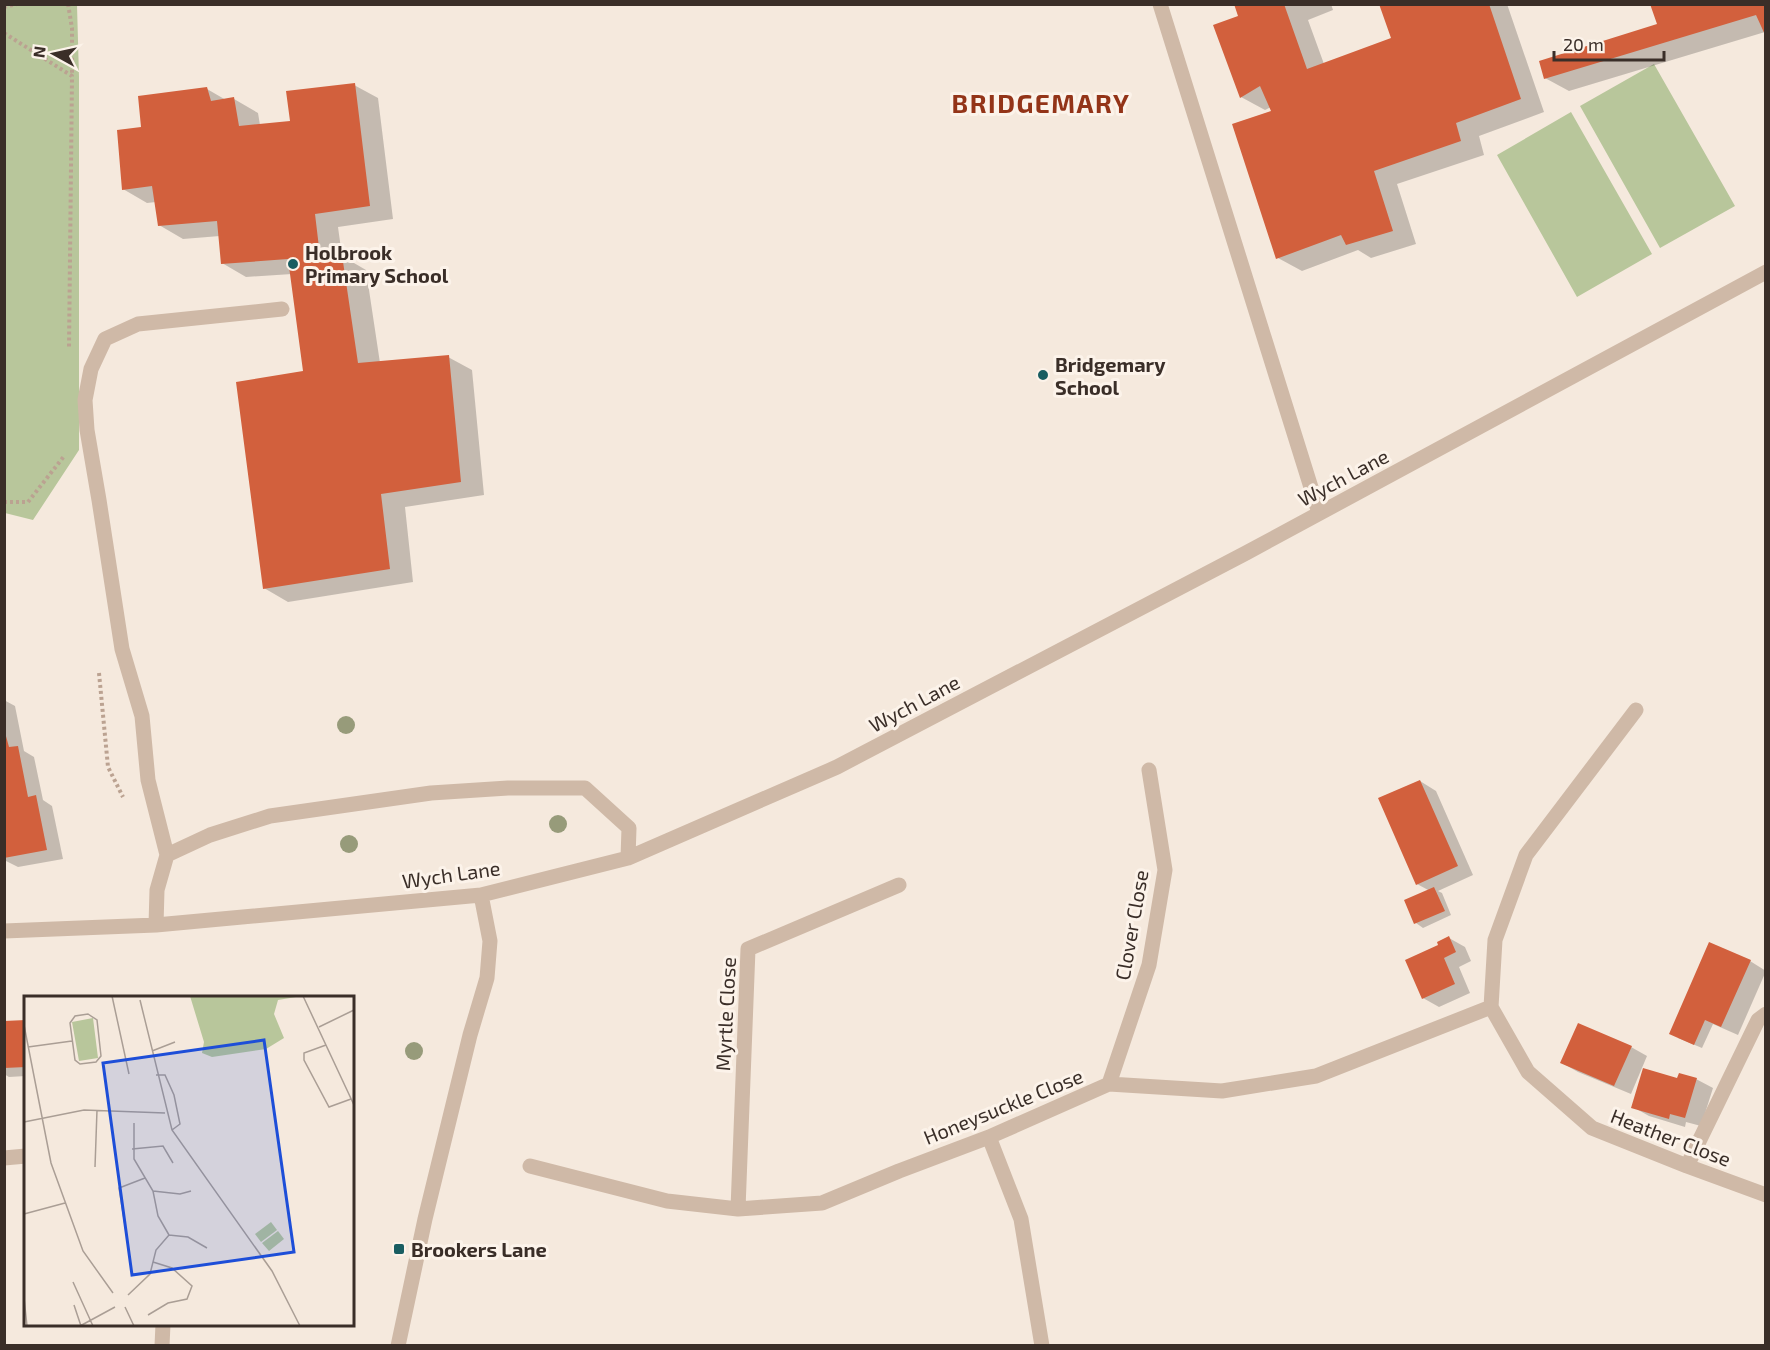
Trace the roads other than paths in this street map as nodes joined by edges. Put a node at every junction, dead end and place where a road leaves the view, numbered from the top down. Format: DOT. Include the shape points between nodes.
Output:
graph roads {
  1 [pos="1160,4"];
  2 [pos="1766,272"];
  3 [pos="282,309"];
  4 [pos="1319,513"];
  5 [pos="1636,710"];
  6 [pos="1149,770"];
  7 [pos="167,855"];
  8 [pos="628,858"];
  9 [pos="899,885"];
  10 [pos="482,895"];
  11 [pos="156,925"];
  12 [pos="4,932"];
  13 [pos="1491,1007"];
  14 [pos="1766,1014"];
  15 [pos="1109,1084"];
  16 [pos="989,1137"];
  17 [pos="24,1156"];
  18 [pos="4,1158"];
  19 [pos="530,1166"];
  20 [pos="1686,1166"];
  21 [pos="1766,1195"];
  22 [pos="738,1209"];
  23 [pos="163,1326"];
  24 [pos="162,1346"];
  25 [pos="398,1346"];
  26 [pos="1042,1346"];
  1 -- 4 [label="street"];
  2 -- 4 [label="street, Wych Lane"];
  3 -- 7 [label="street" via="138,324 105,339 91,369 85,400 87,430 122,649 142,716 148,780"];
  4 -- 8 [label="street, Wych Lane" via="837,767"];
  5 -- 13 [label="street" via="1526,855 1495,940"];
  6 -- 15 [label="street, Clover Close" via="1165,870 1149,965"];
  7 -- 8 [label="street" via="210,835 270,816 431,793 585,788 628,828"];
  7 -- 11 [label="street" via="157,890"];
  8 -- 10 [label="street, Wych Lane"];
  9 -- 22 [label="street, Myrtle Close" via="748,949"];
  10 -- 11 [label="street, Wych Lane"];
  10 -- 25 [label="street" via="490,941 487,978 425,1219"];
  11 -- 12 [label="street, Wych Lane"];
  13 -- 15 [label="street, Honeysuckle Close" via="1316,1076 1222,1091"];
  13 -- 20 [label="street, Heather Close" via="1528,1072 1592,1128"];
  14 -- 20 [label="street" via="1758,1020"];
  15 -- 16 [label="street, Honeysuckle Close"];
  16 -- 22 [label="street, Honeysuckle Close" via="822,1203"];
  16 -- 26 [label="street" via="1021,1219"];
  17 -- 18 [label="street"];
  19 -- 22 [label="street, Honeysuckle Close" via="667,1201"];
  20 -- 21 [label="street, Heather Close"];
  23 -- 24 [label="street"];
}
